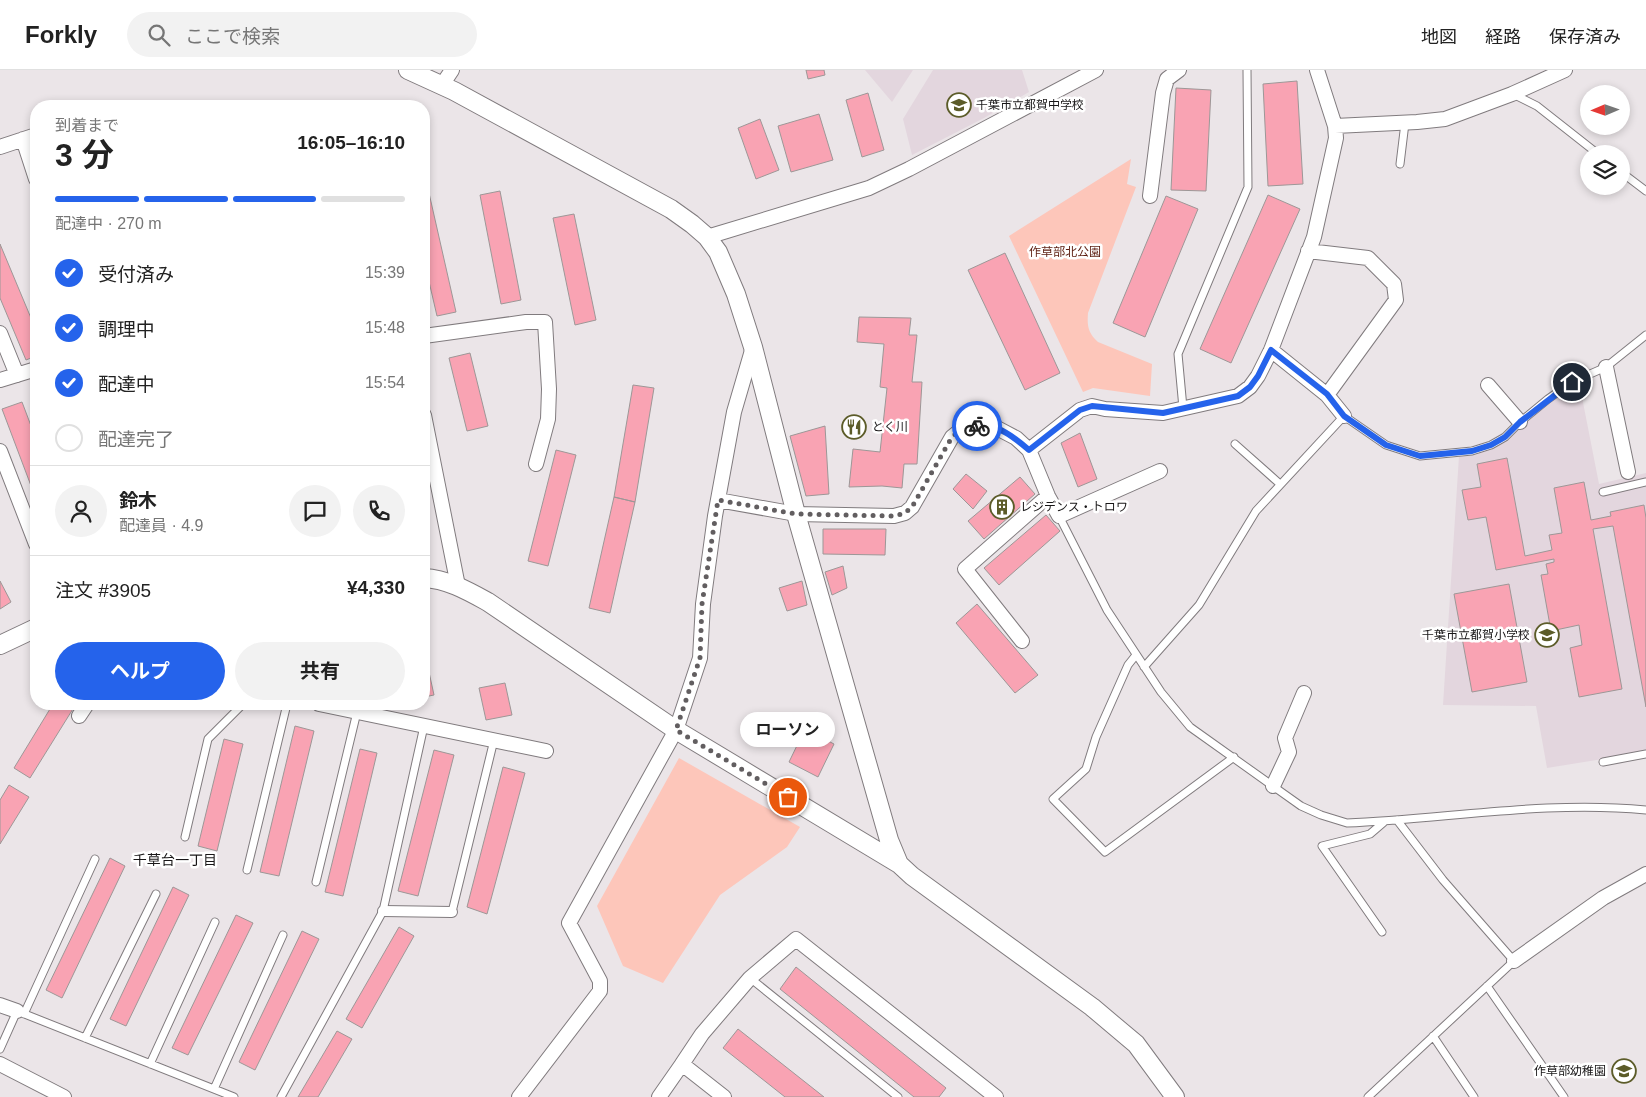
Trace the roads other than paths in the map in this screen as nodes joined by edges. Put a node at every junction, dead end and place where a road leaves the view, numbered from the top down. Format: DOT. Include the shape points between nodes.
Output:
graph roads {
  1 [pos="408,70"];
  2 [pos="452,70"];
  3 [pos="1096,70"];
  4 [pos="1179,70"];
  5 [pos="1247,70"];
  6 [pos="1317,70"];
  7 [pos="1565,70"];
  8 [pos="442,85"];
  9 [pos="1512,94"];
  10 [pos="1405,122"];
  11 [pos="1335,126"];
  12 [pos="30,137"];
  13 [pos="1587,145"];
  14 [pos="0,147"];
  15 [pos="1400,164"];
  16 [pos="1630,179"];
  17 [pos="1646,191"];
  18 [pos="1150,196"];
  19 [pos="707,237"];
  20 [pos="1308,250"];
  21 [pos="0,334"];
  22 [pos="430,335"];
  23 [pos="1646,335"];
  24 [pos="752,347"];
  25 [pos="1271,350"];
  26 [pos="1606,367"];
  27 [pos="30,371"];
  28 [pos="17,375"];
  29 [pos="0,380"];
  30 [pos="1488,385"];
  31 [pos="1327,394"];
  32 [pos="1183,408"];
  33 [pos="1344,416"];
  34 [pos="1520,422"];
  35 [pos="1235,444"];
  36 [pos="430,445"];
  37 [pos="1029,450"];
  38 [pos="0,451"];
  39 [pos="536,464"];
  40 [pos="1160,471"];
  41 [pos="1628,472"];
  42 [pos="1646,482"];
  43 [pos="1280,484"];
  44 [pos="1603,492"];
  45 [pos="1048,496"];
  46 [pos="718,500"];
  47 [pos="796,514"];
  48 [pos="1059,516"];
  49 [pos="30,528"];
  50 [pos="430,578"];
  51 [pos="458,586"];
  52 [pos="30,631"];
  53 [pos="1022,641"];
  54 [pos="0,645"];
  55 [pos="1136,655"];
  56 [pos="1144,667"];
  57 [pos="1304,693"];
  58 [pos="237,710"];
  59 [pos="286,710"];
  60 [pos="348,710"];
  61 [pos="357,712"];
  62 [pos="424,726"];
  63 [pos="676,730"];
  64 [pos="494,740"];
  65 [pos="546,751"];
  66 [pos="1646,754"];
  67 [pos="1234,757"];
  68 [pos="1603,762"];
  69 [pos="1273,786"];
  70 [pos="1646,810"];
  71 [pos="1397,820"];
  72 [pos="1385,822"];
  73 [pos="185,837"];
  74 [pos="95,859"];
  75 [pos="899,864"];
  76 [pos="247,870"];
  77 [pos="1646,874"];
  78 [pos="316,882"];
  79 [pos="156,894"];
  80 [pos="383,911"];
  81 [pos="452,912"];
  82 [pos="215,922"];
  83 [pos="1382,932"];
  84 [pos="283,935"];
  85 [pos="1514,961"];
  86 [pos="750,978"];
  87 [pos="1487,986"];
  88 [pos="0,1004"];
  89 [pos="20,1013"];
  90 [pos="1433,1036"];
  91 [pos="85,1038"];
  92 [pos="0,1049"];
  93 [pos="0,1064"];
  94 [pos="150,1064"];
  95 [pos="682,1064"];
  96 [pos="214,1089"];
  97 [pos="64,1097"];
  98 [pos="234,1097"];
  99 [pos="281,1097"];
  100 [pos="519,1097"];
  101 [pos="659,1097"];
  102 [pos="724,1097"];
  103 [pos="898,1097"];
  104 [pos="996,1097"];
  105 [pos="1175,1097"];
  106 [pos="1368,1097"];
  107 [pos="1474,1097"];
  108 [pos="1564,1097"];
  1 -- 8 [label="street"];
  2 -- 8 [label="street"];
  3 -- 19 [label="street" via="869,188"];
  4 -- 18 [label="street" via="1167,78 1163,93"];
  5 -- 32 [label="lane" via="1248,187 1178,354"];
  6 -- 11 [label="street"];
  7 -- 9 [label="street"];
  8 -- 19 [label="street" via="671,209"];
  9 -- 10 [label="street" via="1445,119"];
  9 -- 13 [label="lane" via="1537,106"];
  10 -- 11 [label="street"];
  10 -- 15 [label="lane"];
  11 -- 20 [label="street" via="1336,138"];
  12 -- 14 [label="street"];
  16 -- 17 [label="lane"];
  19 -- 24 [label="street" via="727,271"];
  20 -- 25 [label="street"];
  20 -- 31 [label="street" via="1368,258 1394,284 1396,300"];
  21 -- 28 [label="street"];
  22 -- 39 [label="street" via="545,322 548,419"];
  23 -- 26 [label="lane"];
  24 -- 46 [label="street" via="734,412"];
  24 -- 47 [label="street"];
  25 -- 31 [label="street"];
  25 -- 32 [label="street" via="1258,376 1238,396"];
  26 -- 34 [label="lane" via="1572,382"];
  26 -- 41 [label="street"];
  27 -- 28 [label="street"];
  28 -- 29 [label="street"];
  30 -- 34 [label="street"];
  31 -- 33 [label="street"];
  32 -- 37 [label="street" via="1163,413 1092,406 1080,410"];
  33 -- 34 [label="lane" via="1386,445 1420,456 1472,451 1491,445"];
  33 -- 43 [label="lane"];
  35 -- 43 [label="lane"];
  36 -- 51 [label="street"];
  37 -- 45 [label="street"];
  37 -- 47 [label="street" via="1016,438 997,428 962,429 952,437 912,507 905,513 894,516"];
  38 -- 49 [label="street"];
  40 -- 48 [label="street"];
  42 -- 44 [label="lane"];
  43 -- 56 [label="lane" via="1256,511 1199,605"];
  45 -- 48 [label="street"];
  45 -- 53 [label="street" via="965,569"];
  46 -- 47 [label="street"];
  46 -- 63 [label="street" via="702,604 700,658"];
  47 -- 75 [label="street" via="889,840"];
  48 -- 55 [label="lane" via="1107,610"];
  50 -- 51 [label="street"];
  51 -- 63 [label="street" via="488,602"];
  52 -- 54 [label="street"];
  55 -- 56 [label="lane"];
  55 -- 67 [label="lane" via="1128,665 1096,736 1086,769 1052,799 1105,852"];
  56 -- 67 [label="lane" via="1190,727"];
  57 -- 69 [label="street" via="1285,738 1289,752"];
  58 -- 73 [label="lane" via="208,739"];
  59 -- 76 [label="lane"];
  60 -- 61 [label="street"];
  61 -- 62 [label="street"];
  61 -- 78 [label="lane"];
  62 -- 64 [label="street"];
  62 -- 80 [label="lane"];
  63 -- 75 [label="street"];
  63 -- 100 [label="street" via="569,923 600,981 600,991"];
  64 -- 65 [label="street"];
  64 -- 81 [label="lane"];
  66 -- 68 [label="lane"];
  67 -- 69 [label="lane"];
  69 -- 72 [label="lane" via="1301,806 1321,815 1346,823"];
  70 -- 71 [label="lane" via="1552,807"];
  71 -- 72 [label="lane"];
  71 -- 85 [label="lane" via="1443,880"];
  72 -- 83 [label="lane" via="1370,834 1322,846"];
  74 -- 89 [label="lane"];
  75 -- 105 [label="street" via="1129,1038"];
  77 -- 85 [label="street" via="1603,898"];
  79 -- 91 [label="lane"];
  80 -- 81 [label="street"];
  80 -- 99 [label="lane"];
  82 -- 94 [label="lane"];
  84 -- 96 [label="lane"];
  85 -- 87 [label="lane"];
  86 -- 95 [label="street" via="702,1034"];
  86 -- 103 [label="lane"];
  86 -- 104 [label="street" via="796,939"];
  87 -- 90 [label="lane"];
  87 -- 108 [label="lane"];
  88 -- 89 [label="street"];
  89 -- 91 [label="lane"];
  89 -- 92 [label="lane"];
  90 -- 106 [label="lane"];
  90 -- 107 [label="lane"];
  91 -- 94 [label="lane"];
  93 -- 97 [label="street"];
  94 -- 96 [label="lane"];
  95 -- 101 [label="street"];
  95 -- 102 [label="street"];
  96 -- 98 [label="lane"];
}
